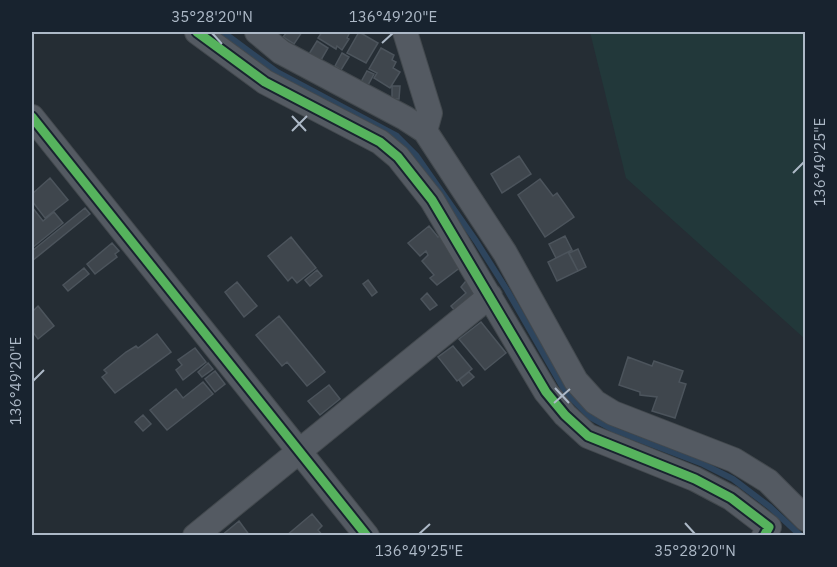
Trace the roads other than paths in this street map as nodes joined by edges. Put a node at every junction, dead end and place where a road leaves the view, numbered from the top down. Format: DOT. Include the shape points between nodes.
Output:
graph roads {
  1 [pos="197,32"];
  2 [pos="257,32"];
  3 [pos="405,32"];
  4 [pos="32,117"];
  5 [pos="425,131"];
  6 [pos="490,296"];
  7 [pos="299,451"];
  8 [pos="806,519"];
  9 [pos="195,536"];
  10 [pos="367,536"];
  11 [pos="764,536"];
  1 -- 6 [label="street" via="265,82 380,142 398,157 432,200"];
  2 -- 5 [label="street" via="281,52"];
  3 -- 5 [label="street" via="430,113"];
  4 -- 7 [label="street"];
  5 -- 8 [label="street" via="505,253 576,381 595,402 613,413 734,460 768,481"];
  6 -- 7 [label="street"];
  6 -- 11 [label="street" via="546,392 565,416 588,436 695,478 731,498 769,527"];
  7 -- 9 [label="street"];
  7 -- 10 [label="street"];
}
